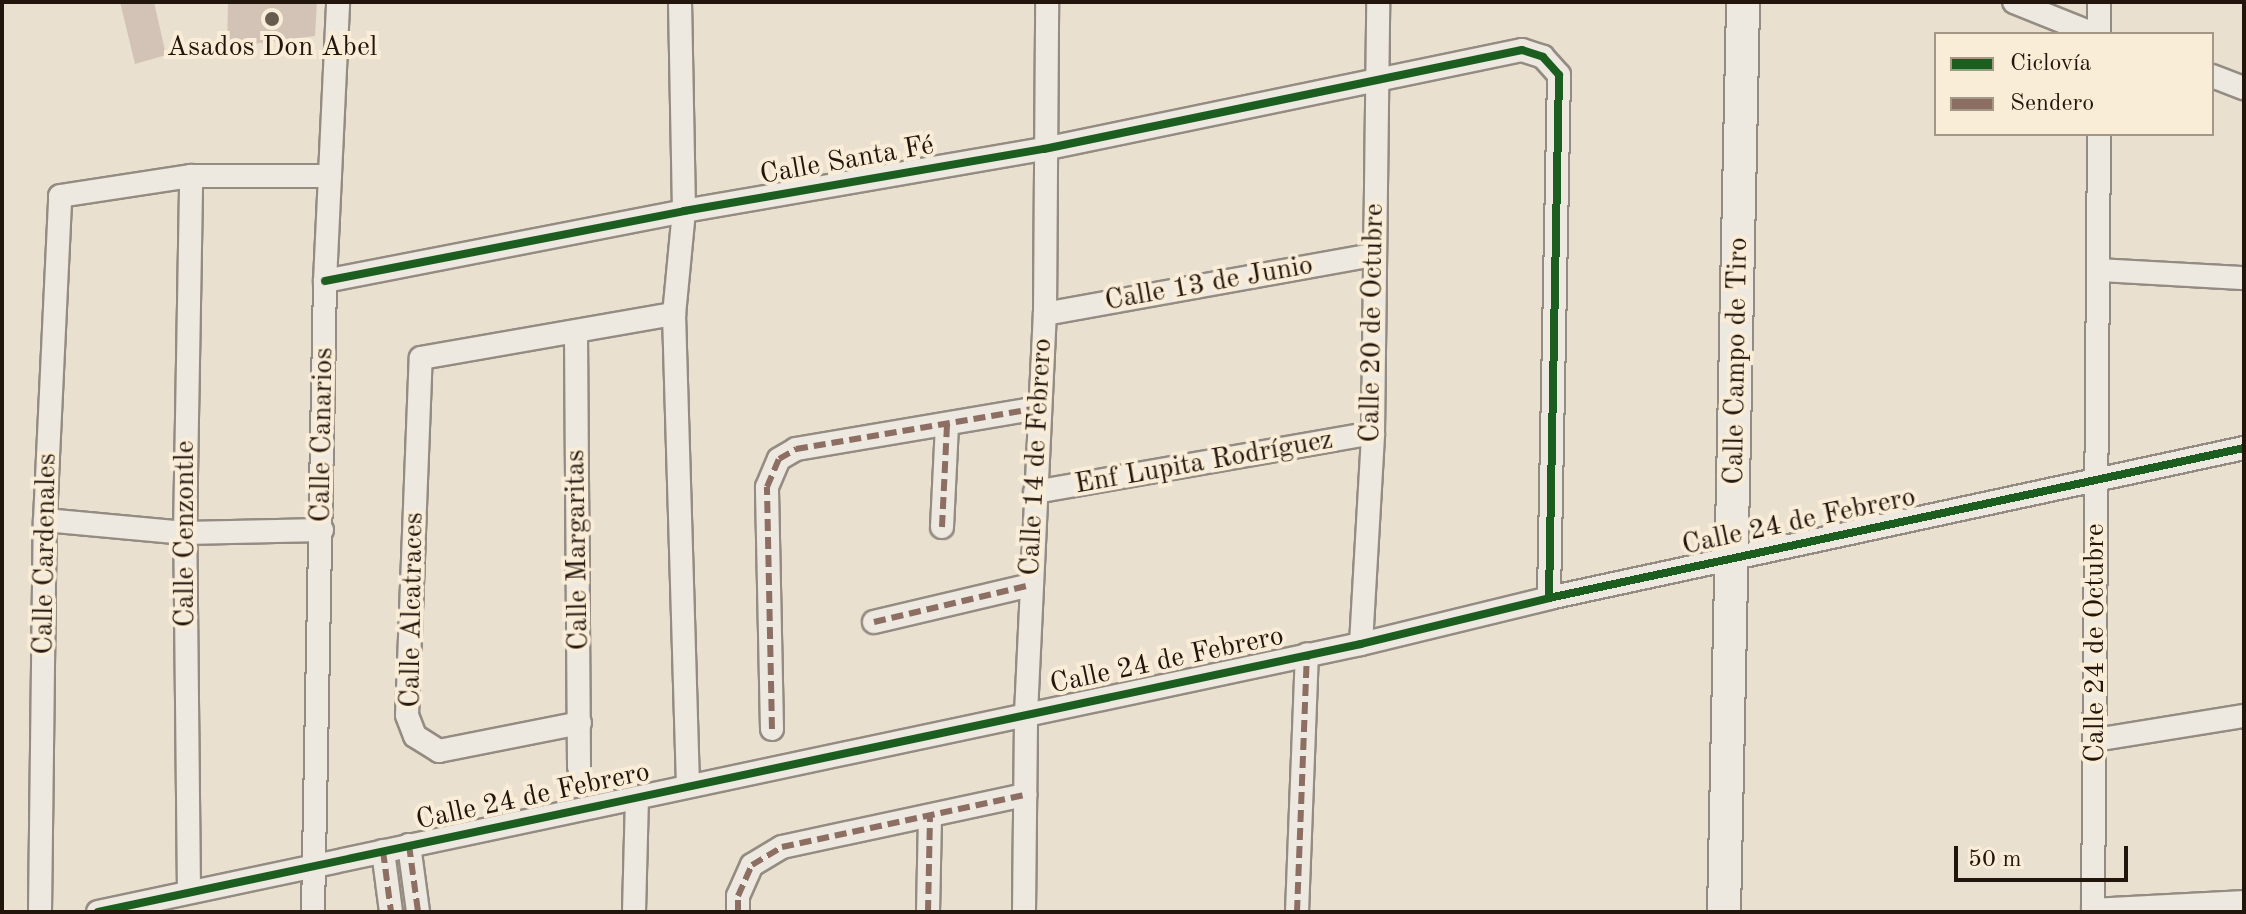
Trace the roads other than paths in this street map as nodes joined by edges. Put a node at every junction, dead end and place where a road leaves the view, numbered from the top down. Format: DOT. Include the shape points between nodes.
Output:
graph roads {
  1 [pos="338,2"];
  2 [pos="680,2"];
  3 [pos="1047,2"];
  4 [pos="1378,2"];
  5 [pos="1743,2"];
  6 [pos="2014,2"];
  7 [pos="2099,2"];
  8 [pos="2091,32"];
  9 [pos="2096,32"];
  10 [pos="2214,77"];
  11 [pos="1376,83"];
  12 [pos="2244,88"];
  13 [pos="2099,136"];
  14 [pos="1044,149"];
  15 [pos="191,176"];
  16 [pos="330,176"];
  17 [pos="684,211"];
  18 [pos="1374,255"];
  19 [pos="2099,270"];
  20 [pos="2244,278"];
  21 [pos="325,281"];
  22 [pos="674,314"];
  23 [pos="1045,314"];
  24 [pos="576,334"];
  25 [pos="1039,408"];
  26 [pos="947,424"];
  27 [pos="1373,433"];
  28 [pos="2244,448"];
  29 [pos="2097,479"];
  30 [pos="1035,492"];
  31 [pos="45,520"];
  32 [pos="942,527"];
  33 [pos="322,530"];
  34 [pos="185,533"];
  35 [pos="1733,559"];
  36 [pos="1031,585"];
  37 [pos="1549,598"];
  38 [pos="874,622"];
  39 [pos="1361,644"];
  40 [pos="1307,654"];
  41 [pos="1026,714"];
  42 [pos="2244,716"];
  43 [pos="580,723"];
  44 [pos="772,729"];
  45 [pos="2095,740"];
  46 [pos="579,767"];
  47 [pos="688,786"];
  48 [pos="1025,795"];
  49 [pos="637,799"];
  50 [pos="930,816"];
  51 [pos="409,845"];
  52 [pos="383,851"];
  53 [pos="316,868"];
  54 [pos="189,892"];
  55 [pos="2244,902"];
  56 [pos="2093,911"];
  57 [pos="40,912"];
  58 [pos="98,912"];
  59 [pos="313,912"];
  60 [pos="391,912"];
  61 [pos="418,912"];
  62 [pos="634,912"];
  63 [pos="738,912"];
  64 [pos="928,912"];
  65 [pos="1024,912"];
  66 [pos="1297,912"];
  67 [pos="1724,912"];
  1 -- 16 [label="street, Calle Canarios"];
  2 -- 17 [label="street"];
  3 -- 14 [label="street, Calle 14 de Febrero"];
  4 -- 11 [label="street, Calle 20 de Octubre"];
  5 -- 35 [label="street, Calle Campo de Tiro"];
  6 -- 8 [label="street"];
  7 -- 9 [label="street"];
  10 -- 12 [label="street"];
  11 -- 14 [label="street, Calle Santa Fé"];
  11 -- 18 [label="street, Calle 20 de Octubre"];
  11 -- 37 [label="street, Calle Santa Fé" via="1522,50 1543,57 1559,75"];
  13 -- 19 [label="street, Calle 24 de Octubre"];
  14 -- 17 [label="street, Calle Santa Fé"];
  14 -- 23 [label="street, Calle 14 de Febrero"];
  15 -- 16 [label="street"];
  15 -- 31 [label="street, Calle Cardenales" via="60,196"];
  15 -- 34 [label="street, Calle Cenzontle"];
  16 -- 21 [label="street, Calle Canarios"];
  17 -- 21 [label="street, Calle Santa Fé"];
  17 -- 22 [label="street"];
  18 -- 23 [label="street, Calle 13 de Junio"];
  18 -- 27 [label="street, Calle 20 de Octubre"];
  19 -- 20 [label="street"];
  19 -- 29 [label="street, Calle 24 de Octubre"];
  21 -- 33 [label="street, Calle Canarios"];
  22 -- 24 [label="street"];
  22 -- 47 [label="street"];
  23 -- 25 [label="street, Calle 14 de Febrero"];
  24 -- 43 [label="street, Calle Margaritas"];
  24 -- 43 [label="street, Calle Alcatraces" via="421,358 407,715 415,736 439,751"];
  25 -- 26 [label="street"];
  25 -- 30 [label="street, Calle 14 de Febrero"];
  26 -- 32 [label="street"];
  26 -- 44 [label="street" via="796,449 779,459 767,487"];
  27 -- 30 [label="street, Enf Lupita Rodríguez"];
  27 -- 39 [label="street, Calle 20 de Octubre"];
  28 -- 29 [label="street, Calle 24 de Febrero"];
  29 -- 35 [label="street, Calle 24 de Febrero"];
  29 -- 45 [label="street, Calle 24 de Octubre"];
  30 -- 36 [label="street, Calle 14 de Febrero"];
  31 -- 34 [label="street"];
  31 -- 57 [label="street, Calle Cardenales"];
  33 -- 34 [label="street"];
  33 -- 53 [label="street, Calle Canarios" via="316,626"];
  34 -- 54 [label="street, Calle Cenzontle"];
  35 -- 37 [label="street, Calle 24 de Febrero"];
  35 -- 67 [label="street, Calle Campo de Tiro"];
  36 -- 38 [label="street"];
  36 -- 41 [label="street, Calle 14 de Febrero"];
  37 -- 39 [label="street, Calle 24 de Febrero"];
  39 -- 40 [label="street, Calle 24 de Febrero"];
  40 -- 41 [label="street, Calle 24 de Febrero"];
  40 -- 66 [label="street"];
  41 -- 47 [label="street, Calle 24 de Febrero"];
  41 -- 48 [label="street, Calle 14 de Febrero"];
  42 -- 45 [label="street"];
  43 -- 46 [label="street, Calle Margaritas"];
  45 -- 56 [label="street, Calle 24 de Octubre"];
  47 -- 49 [label="street, Calle 24 de Febrero"];
  48 -- 50 [label="street"];
  48 -- 65 [label="street, Calle 14 de Febrero"];
  49 -- 51 [label="street, Calle 24 de Febrero"];
  49 -- 62 [label="street"];
  50 -- 63 [label="street" via="782,847 752,865 738,896"];
  50 -- 64 [label="street"];
  51 -- 52 [label="street, Calle 24 de Febrero"];
  51 -- 61 [label="street"];
  52 -- 53 [label="street, Calle 24 de Febrero"];
  52 -- 60 [label="street"];
  53 -- 54 [label="street, Calle 24 de Febrero"];
  53 -- 59 [label="street, Calle Canarios"];
  54 -- 58 [label="street, Calle 24 de Febrero"];
  55 -- 56 [label="street"];
}
